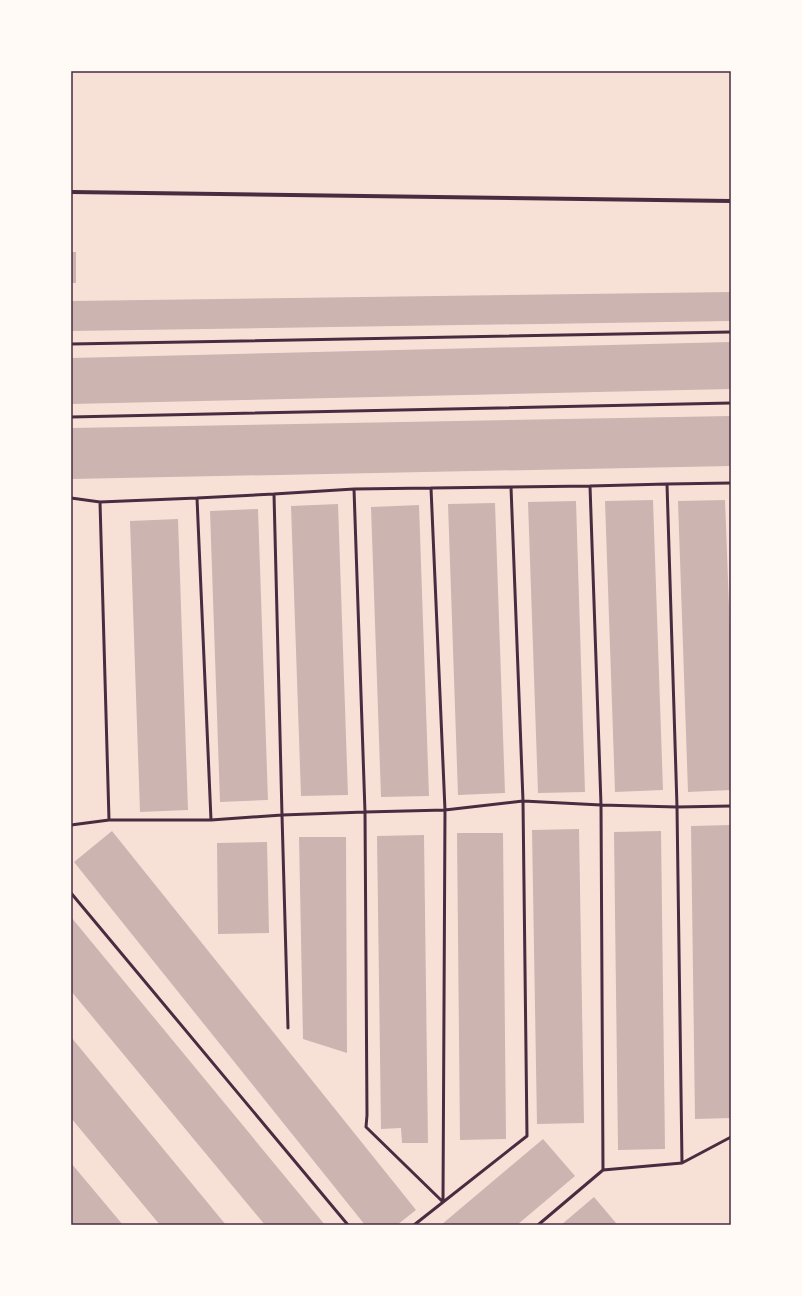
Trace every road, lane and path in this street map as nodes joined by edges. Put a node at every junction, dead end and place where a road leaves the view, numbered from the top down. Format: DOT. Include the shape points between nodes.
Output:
graph roads {
  1 [pos="71,192"];
  2 [pos="731,201"];
  3 [pos="731,332"];
  4 [pos="71,344"];
  5 [pos="731,403"];
  6 [pos="71,417"];
  7 [pos="731,483"];
  8 [pos="666,484"];
  9 [pos="590,486"];
  10 [pos="511,487"];
  11 [pos="432,488"];
  12 [pos="354,489"];
  13 [pos="274,494"];
  14 [pos="71,498"];
  15 [pos="196,498"];
  16 [pos="100,502"];
  17 [pos="523,801"];
  18 [pos="601,805"];
  19 [pos="731,806"];
  20 [pos="677,807"];
  21 [pos="445,810"];
  22 [pos="365,812"];
  23 [pos="282,815"];
  24 [pos="109,820"];
  25 [pos="211,820"];
  26 [pos="71,825"];
  27 [pos="71,893"];
  28 [pos="288,1028"];
  29 [pos="731,1136"];
  30 [pos="682,1163"];
  31 [pos="603,1170"];
  32 [pos="444,1202"];
  33 [pos="348,1225"];
  34 [pos="414,1225"];
  35 [pos="538,1225"];
  1 -- 2 [label="street"];
  3 -- 4 [label="lane"];
  5 -- 6 [label="lane"];
  7 -- 8 [label="lane"];
  8 -- 9 [label="lane"];
  8 -- 20 [label="lane"];
  9 -- 10 [label="lane"];
  9 -- 18 [label="lane"];
  10 -- 11 [label="lane"];
  10 -- 17 [label="lane"];
  11 -- 12 [label="lane"];
  11 -- 21 [label="lane"];
  12 -- 13 [label="lane"];
  12 -- 22 [label="lane"];
  13 -- 15 [label="lane"];
  13 -- 23 [label="lane"];
  14 -- 16 [label="lane"];
  15 -- 16 [label="lane"];
  15 -- 25 [label="lane"];
  16 -- 24 [label="lane"];
  17 -- 18 [label="lane"];
  17 -- 21 [label="lane"];
  17 -- 32 [label="lane" via="526,1136"];
  18 -- 20 [label="lane"];
  18 -- 31 [label="lane"];
  19 -- 20 [label="lane"];
  20 -- 30 [label="lane"];
  21 -- 22 [label="lane"];
  21 -- 32 [label="lane"];
  22 -- 23 [label="lane"];
  22 -- 32 [label="lane" via="366,1127"];
  23 -- 25 [label="lane"];
  23 -- 28 [label="lane"];
  24 -- 25 [label="lane"];
  24 -- 26 [label="lane"];
  27 -- 33 [label="lane"];
  29 -- 30 [label="lane"];
  30 -- 31 [label="lane"];
  31 -- 35 [label="lane"];
  32 -- 34 [label="lane"];
}
